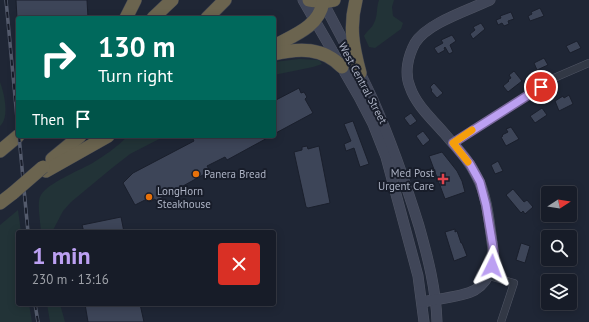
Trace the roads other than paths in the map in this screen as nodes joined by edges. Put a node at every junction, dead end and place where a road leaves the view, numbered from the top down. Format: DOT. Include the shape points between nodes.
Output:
graph roads {
  1 [pos="135,0"];
  2 [pos="172,0"];
  3 [pos="225,0"];
  4 [pos="303,0"];
  5 [pos="309,0"];
  6 [pos="356,0"];
  7 [pos="490,0"];
  8 [pos="329,1"];
  9 [pos="127,16"];
  10 [pos="156,16"];
  11 [pos="209,16"];
  12 [pos="315,21"];
  13 [pos="276,45"];
  14 [pos="276,54"];
  15 [pos="589,63"];
  16 [pos="342,67"];
  17 [pos="360,73"];
  18 [pos="16,138"];
  19 [pos="78,138"];
  20 [pos="104,138"];
  21 [pos="453,143"];
  22 [pos="0,151"];
  23 [pos="45,169"];
  24 [pos="0,203"];
  25 [pos="489,276"];
  26 [pos="436,300"];
  27 [pos="422,302"];
  28 [pos="424,322"];
  29 [pos="437,322"];
  30 [pos="500,322"];
  1 -- 9 [label="highway"];
  2 -- 10 [label="highway"];
  3 -- 11 [label="highway"];
  4 -- 12 [label="main road, West Central Street"];
  5 -- 8 [label="highway"];
  6 -- 17 [label="highway" via="352,32"];
  7 -- 21 [label="main road" via="427,30 410,55 407,73 409,86"];
  8 -- 12 [label="highway"];
  8 -- 17 [label="main road, West Central Street"];
  12 -- 13 [label="highway" via="308,28"];
  12 -- 16 [label="main road, West Central Street"];
  14 -- 16 [label="highway" via="295,50 314,52 332,58"];
  15 -- 21 [label="street" via="554,78"];
  16 -- 27 [label="main road, West Central Street" via="366,109 386,158 418,276"];
  17 -- 26 [label="main road, West Central Street" via="385,129 410,197 428,257"];
  18 -- 22 [label="highway"];
  19 -- 23 [label="highway"];
  20 -- 23 [label="highway"];
  21 -- 25 [label="main road" via="470,164 482,190 493,247 493,263"];
  23 -- 24 [label="highway, bridge"];
  25 -- 26 [label="main road" via="472,291"];
  25 -- 30 [label="street" via="514,283"];
  26 -- 27 [label="main road"];
  26 -- 29 [label="main road, West Central Street"];
  27 -- 28 [label="main road, West Central Street"];
}
